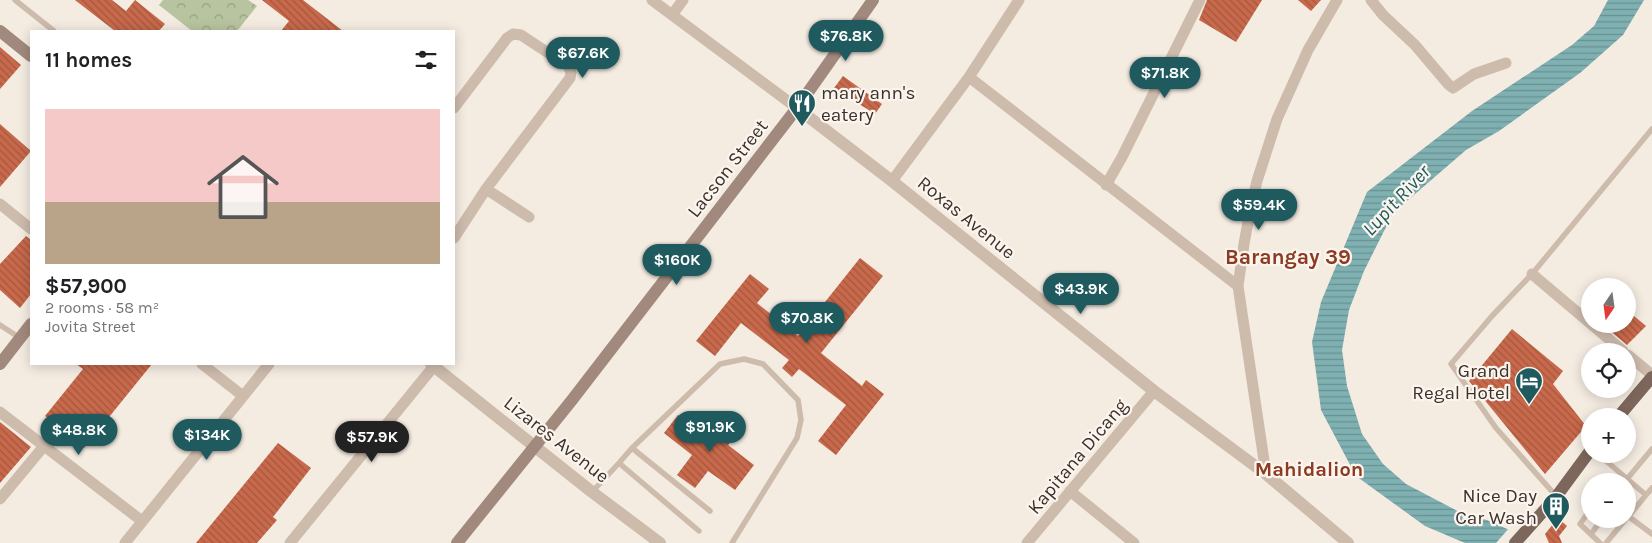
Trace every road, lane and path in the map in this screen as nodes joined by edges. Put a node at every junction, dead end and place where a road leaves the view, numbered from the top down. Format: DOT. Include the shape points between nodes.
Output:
graph roads {
  1 [pos="15,0"];
  2 [pos="652,0"];
  3 [pos="684,0"];
  4 [pos="873,0"];
  5 [pos="1019,0"];
  6 [pos="1200,0"];
  7 [pos="1337,0"];
  8 [pos="1371,0"];
  9 [pos="672,15"];
  10 [pos="53,30"];
  11 [pos="0,31"];
  12 [pos="30,55"];
  13 [pos="1506,63"];
  14 [pos="970,77"];
  15 [pos="455,107"];
  16 [pos="796,108"];
  17 [pos="1652,129"];
  18 [pos="892,181"];
  19 [pos="1106,185"];
  20 [pos="486,189"];
  21 [pos="0,204"];
  22 [pos="529,217"];
  23 [pos="30,228"];
  24 [pos="455,236"];
  25 [pos="1532,274"];
  26 [pos="1238,286"];
  27 [pos="0,325"];
  28 [pos="30,325"];
  29 [pos="20,338"];
  30 [pos="1614,343"];
  31 [pos="1636,362"];
  32 [pos="0,364"];
  33 [pos="203,365"];
  34 [pos="268,365"];
  35 [pos="432,365"];
  36 [pos="1652,376"];
  37 [pos="1154,391"];
  38 [pos="243,396"];
  39 [pos="1626,408"];
  40 [pos="0,412"];
  41 [pos="535,445"];
  42 [pos="44,446"];
  43 [pos="632,448"];
  44 [pos="1652,449"];
  45 [pos="618,463"];
  46 [pos="1581,463"];
  47 [pos="1608,463"];
  48 [pos="1620,473"];
  49 [pos="1632,473"];
  50 [pos="1266,474"];
  51 [pos="1636,487"];
  52 [pos="1652,488"];
  53 [pos="592,492"];
  54 [pos="1070,492"];
  55 [pos="1646,495"];
  56 [pos="1556,497"];
  57 [pos="0,499"];
  58 [pos="1636,507"];
  59 [pos="710,511"];
  60 [pos="142,521"];
  61 [pos="1636,523"];
  62 [pos="1584,528"];
  63 [pos="1595,528"];
  64 [pos="1618,528"];
  65 [pos="699,531"];
  66 [pos="1591,534"];
  67 [pos="1652,534"];
  68 [pos="125,543"];
  69 [pos="290,543"];
  70 [pos="457,543"];
  71 [pos="660,543"];
  72 [pos="732,543"];
  73 [pos="1027,543"];
  74 [pos="1134,543"];
  75 [pos="1348,543"];
  76 [pos="1516,543"];
  77 [pos="1600,543"];
  78 [pos="1606,543"];
  1 -- 10 [label="lane"];
  2 -- 9 [label="street, Roxas Avenue"];
  3 -- 9 [label="street"];
  4 -- 16 [label="main road, Lacson Street"];
  5 -- 14 [label="street"];
  6 -- 19 [label="street"];
  7 -- 26 [label="street" via="1308,50 1277,119 1250,211"];
  8 -- 13 [label="street" via="1453,88 1474,74"];
  9 -- 16 [label="street, Roxas Avenue"];
  11 -- 12 [label="main road"];
  14 -- 18 [label="street"];
  14 -- 19 [label="street"];
  15 -- 20 [label="street" via="513,34 521,35 568,66 571,72 570,78"];
  16 -- 18 [label="street, Roxas Avenue"];
  16 -- 41 [label="main road, Lacson Street"];
  17 -- 25 [label="lane"];
  18 -- 37 [label="street, Roxas Avenue"];
  19 -- 26 [label="street"];
  20 -- 22 [label="street"];
  20 -- 24 [label="street"];
  21 -- 23 [label="street"];
  25 -- 30 [label="street"];
  25 -- 56 [label="lane" via="1451,364 1496,428"];
  26 -- 50 [label="street"];
  27 -- 29 [label="lane"];
  28 -- 29 [label="main road"];
  29 -- 32 [label="main road"];
  31 -- 36 [label="street"];
  33 -- 38 [label="street"];
  34 -- 38 [label="street"];
  35 -- 41 [label="street, Lizares Avenue"];
  35 -- 69 [label="street"];
  36 -- 39 [label="main road"];
  37 -- 50 [label="street, Roxas Avenue"];
  37 -- 54 [label="street, Kapitana Dicang"];
  38 -- 60 [label="street"];
  40 -- 42 [label="street"];
  41 -- 53 [label="street, Lizares Avenue"];
  41 -- 70 [label="main road, Lacson Street"];
  42 -- 57 [label="street"];
  42 -- 60 [label="street"];
  43 -- 45 [label="lane"];
  43 -- 59 [label="lane"];
  43 -- 72 [label="lane" via="720,364 744,359 762,364 798,400 801,420 797,438"];
  44 -- 49 [label="lane"];
  45 -- 53 [label="lane"];
  45 -- 65 [label="lane"];
  46 -- 56 [label="main road"];
  47 -- 48 [label="lane"];
  50 -- 75 [label="street, Roxas Avenue"];
  51 -- 55 [label="lane"];
  52 -- 55 [label="lane"];
  53 -- 71 [label="street, Lizares Avenue"];
  54 -- 73 [label="street, Kapitana Dicang"];
  54 -- 74 [label="street"];
  55 -- 58 [label="lane"];
  56 -- 76 [label="main road"];
  60 -- 68 [label="street"];
  61 -- 67 [label="lane"];
  62 -- 66 [label="lane"];
  63 -- 66 [label="lane"];
  64 -- 78 [label="lane"];
  66 -- 77 [label="lane"];
}
